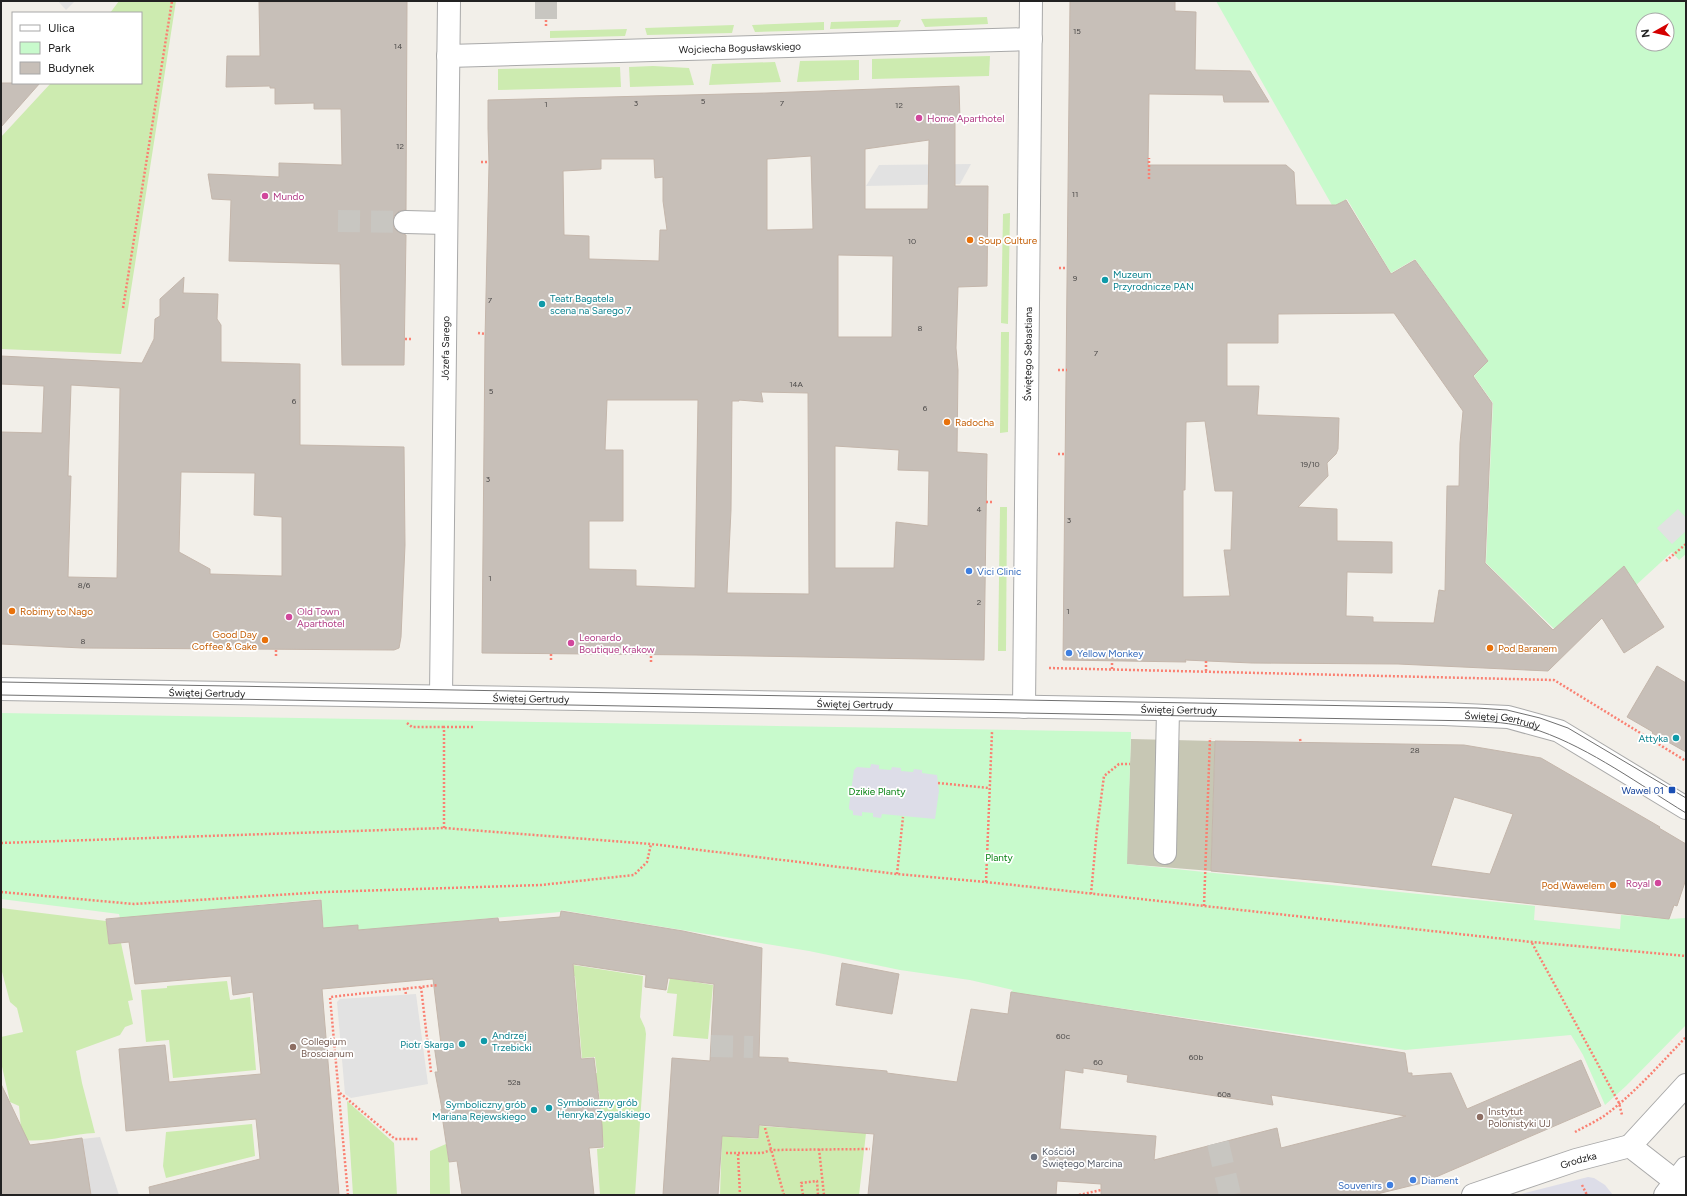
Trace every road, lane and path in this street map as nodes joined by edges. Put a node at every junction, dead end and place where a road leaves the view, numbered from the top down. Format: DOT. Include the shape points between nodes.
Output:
graph roads {
  1 [pos="172,1"];
  2 [pos="449,1"];
  3 [pos="1031,1"];
  4 [pos="546,19"];
  5 [pos="546,26"];
  6 [pos="1031,39"];
  7 [pos="448,56"];
  8 [pos="1149,158"];
  9 [pos="481,162"];
  10 [pos="490,162"];
  11 [pos="1149,179"];
  12 [pos="405,222"];
  13 [pos="446,223"];
  14 [pos="1059,268"];
  15 [pos="1067,268"];
  16 [pos="123,308"];
  17 [pos="478,333"];
  18 [pos="486,334"];
  19 [pos="405,339"];
  20 [pos="411,339"];
  21 [pos="1058,370"];
  22 [pos="1067,370"];
  23 [pos="1058,454"];
  24 [pos="1065,454"];
  25 [pos="986,502"];
  26 [pos="993,502"];
  27 [pos="1686,544"];
  28 [pos="1666,561"];
  29 [pos="276,650"];
  30 [pos="551,654"];
  31 [pos="651,654"];
  32 [pos="276,656"];
  33 [pos="551,660"];
  34 [pos="1112,661"];
  35 [pos="1206,661"];
  36 [pos="651,662"];
  37 [pos="1047,668"];
  38 [pos="1112,669"];
  39 [pos="1206,671"];
  40 [pos="1,689"];
  41 [pos="440,696"];
  42 [pos="1024,707"];
  43 [pos="1168,710"];
  44 [pos="472,727"];
  45 [pos="992,732"];
  46 [pos="1661,736"];
  47 [pos="1210,738"];
  48 [pos="1300,739"];
  49 [pos="1301,743"];
  50 [pos="1656,743"];
  51 [pos="1686,761"];
  52 [pos="1130,764"];
  53 [pos="938,783"];
  54 [pos="989,788"];
  55 [pos="1686,808"];
  56 [pos="903,817"];
  57 [pos="444,828"];
  58 [pos="1,843"];
  59 [pos="651,844"];
  60 [pos="1165,853"];
  61 [pos="897,874"];
  62 [pos="986,882"];
  63 [pos="1,892"];
  64 [pos="1091,894"];
  65 [pos="1204,906"];
  66 [pos="1532,942"];
  67 [pos="1686,951"];
  68 [pos="1685,956"];
  69 [pos="438,985"];
  70 [pos="421,987"];
  71 [pos="405,988"];
  72 [pos="406,995"];
  73 [pos="1686,1037"];
  74 [pos="432,1072"];
  75 [pos="1686,1085"];
  76 [pos="340,1093"];
  77 [pos="1619,1103"];
  78 [pos="765,1128"];
  79 [pos="1574,1132"];
  80 [pos="419,1139"];
  81 [pos="1630,1146"];
  82 [pos="819,1149"];
  83 [pos="870,1149"];
  84 [pos="771,1150"];
  85 [pos="726,1153"];
  86 [pos="738,1154"];
  87 [pos="1678,1183"];
  88 [pos="1101,1190"];
  89 [pos="348,1195"];
  90 [pos="740,1195"];
  91 [pos="784,1195"];
  92 [pos="803,1195"];
  93 [pos="818,1195"];
  94 [pos="824,1195"];
  95 [pos="1079,1195"];
  96 [pos="1473,1195"];
  1 -- 16 [label="path"];
  2 -- 7 [label="street, Józefa Sarego"];
  3 -- 6 [label="street, Świętego Sebastiana"];
  4 -- 5 [label="path"];
  6 -- 7 [label="street, Wojciecha Bogusławskiego"];
  6 -- 42 [label="street, Świętego Sebastiana"];
  7 -- 13 [label="street, Józefa Sarego"];
  8 -- 11 [label="path"];
  9 -- 10 [label="path"];
  12 -- 13 [label="street"];
  13 -- 41 [label="street, Józefa Sarego"];
  14 -- 15 [label="path"];
  17 -- 18 [label="path"];
  19 -- 20 [label="path"];
  21 -- 22 [label="path"];
  23 -- 24 [label="path"];
  25 -- 26 [label="path"];
  27 -- 28 [label="path"];
  29 -- 32 [label="path"];
  30 -- 33 [label="path"];
  31 -- 36 [label="path"];
  34 -- 38 [label="path"];
  35 -- 39 [label="path"];
  37 -- 38 [label="path"];
  38 -- 39 [label="path"];
  39 -- 50 [label="path" via="1554,680"];
  40 -- 41 [label="street, Świętej Gertrudy"];
  41 -- 42 [label="street, Świętej Gertrudy"];
  42 -- 43 [label="street, Świętej Gertrudy"];
  43 -- 55 [label="street, Świętej Gertrudy" via="1508,717 1559,732"];
  43 -- 60 [label="street"];
  44 -- 57 [label="path" via="444,727"];
  45 -- 54 [label="path"];
  46 -- 50 [label="path"];
  47 -- 65 [label="path"];
  48 -- 49 [label="path"];
  50 -- 51 [label="path"];
  52 -- 64 [label="path" via="1118,764 1104,776"];
  53 -- 54 [label="path"];
  54 -- 62 [label="path"];
  56 -- 61 [label="path"];
  57 -- 58 [label="path"];
  57 -- 59 [label="path"];
  59 -- 61 [label="path"];
  59 -- 63 [label="path" via="647,862 634,875 541,885 325,892 134,904"];
  61 -- 62 [label="path"];
  62 -- 64 [label="path"];
  64 -- 65 [label="path"];
  65 -- 66 [label="path"];
  66 -- 68 [label="path"];
  66 -- 77 [label="path"];
  67 -- 68 [label="path"];
  69 -- 70 [label="path"];
  70 -- 71 [label="path"];
  70 -- 74 [label="path"];
  71 -- 72 [label="path"];
  71 -- 76 [label="path" via="330,997"];
  73 -- 77 [label="path"];
  75 -- 81 [label="street"];
  76 -- 80 [label="path" via="395,1139"];
  76 -- 89 [label="path"];
  77 -- 79 [label="path" via="1604,1116"];
  78 -- 84 [label="path"];
  81 -- 87 [label="street"];
  81 -- 96 [label="street, Grodzka" via="1576,1160"];
  82 -- 83 [label="path"];
  82 -- 84 [label="path"];
  82 -- 94 [label="path"];
  84 -- 86 [label="path"];
  84 -- 91 [label="path"];
  85 -- 86 [label="path"];
  86 -- 90 [label="path"];
  88 -- 95 [label="path"];
  92 -- 93 [label="path" via="801,1183 817,1181"];
}
